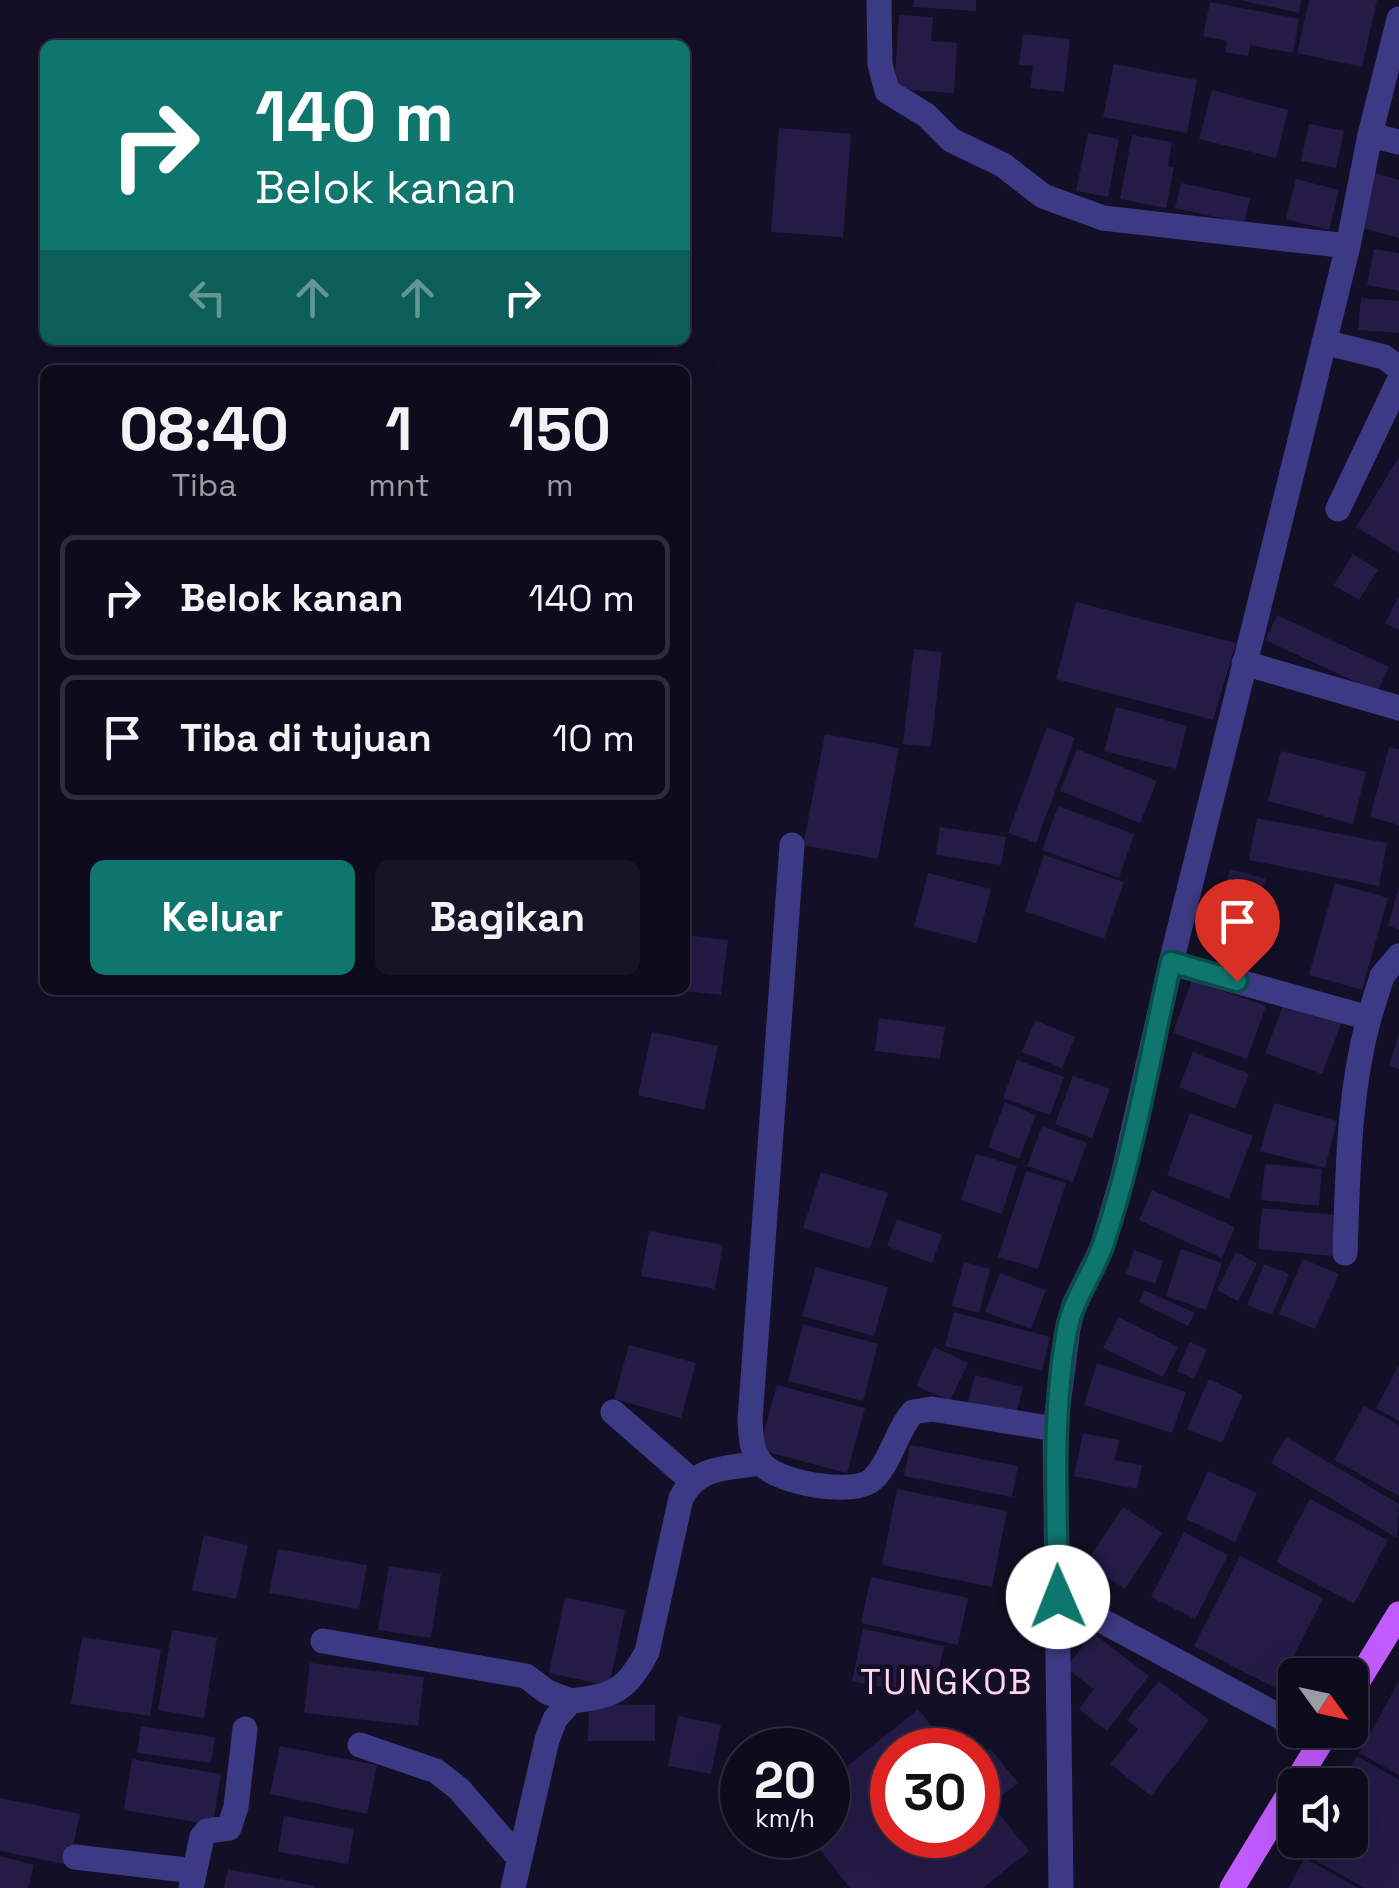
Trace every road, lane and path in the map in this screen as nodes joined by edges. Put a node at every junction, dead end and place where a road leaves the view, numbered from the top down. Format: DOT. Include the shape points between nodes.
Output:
graph roads {
  1 [pos="879,0"];
  2 [pos="1399,19"];
  3 [pos="1370,136"];
  4 [pos="1399,142"];
  5 [pos="1348,246"];
  6 [pos="1324,342"];
  7 [pos="1399,368"];
  8 [pos="1399,381"];
  9 [pos="1338,509"];
  10 [pos="1244,664"];
  11 [pos="1399,708"];
  12 [pos="792,845"];
  13 [pos="1399,956"];
  14 [pos="1171,962"];
  15 [pos="1369,1018"];
  16 [pos="1345,1253"];
  17 [pos="613,1412"];
  18 [pos="1055,1429"];
  19 [pos="760,1463"];
  20 [pos="690,1480"];
  21 [pos="1058,1597"];
  22 [pos="1399,1614"];
  23 [pos="323,1641"];
  24 [pos="1368,1665"];
  25 [pos="571,1701"];
  26 [pos="1278,1716"];
  27 [pos="245,1729"];
  28 [pos="360,1745"];
  29 [pos="1311,1748"];
  30 [pos="76,1857"];
  31 [pos="519,1858"];
  32 [pos="192,1880"];
  33 [pos="513,1888"];
  34 [pos="1060,1888"];
  35 [pos="1232,1888"];
  1 -- 5 [label="street" via="887,91 1043,196 1103,218"];
  2 -- 3 [label="street"];
  3 -- 4 [label="street"];
  3 -- 5 [label="street"];
  5 -- 6 [label="street"];
  6 -- 7 [label="street" via="1384,357"];
  6 -- 10 [label="street"];
  8 -- 9 [label="street"];
  10 -- 11 [label="street"];
  10 -- 14 [label="street"];
  12 -- 19 [label="street" via="750,1420"];
  13 -- 15 [label="street" via="1382,976"];
  14 -- 15 [label="street"];
  14 -- 18 [label="street" via="1123,1176 1068,1328"];
  15 -- 16 [label="street" via="1350,1125"];
  17 -- 20 [label="street"];
  18 -- 19 [label="street" via="932,1409 913,1412 877,1474 862,1486 797,1481"];
  18 -- 21 [label="street"];
  19 -- 20 [label="street"];
  20 -- 25 [label="street" via="639,1668 622,1690"];
  21 -- 26 [label="street"];
  21 -- 34 [label="street"];
  22 -- 24 [label="main road"];
  23 -- 25 [label="street" via="526,1676"];
  25 -- 31 [label="street" via="547,1740"];
  27 -- 32 [label="street" via="230,1828 206,1831"];
  28 -- 31 [label="street" via="436,1771"];
  29 -- 35 [label="main road"];
  30 -- 32 [label="street"];
  31 -- 33 [label="street"];
}
